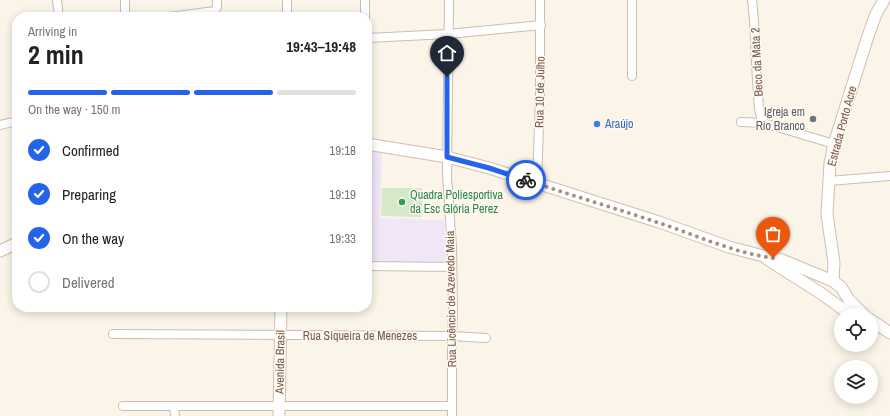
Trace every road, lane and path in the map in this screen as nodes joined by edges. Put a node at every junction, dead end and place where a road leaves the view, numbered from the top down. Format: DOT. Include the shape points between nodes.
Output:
graph roads {
  1 [pos="57,0"];
  2 [pos="125,0"];
  3 [pos="217,0"];
  4 [pos="287,0"];
  5 [pos="365,0"];
  6 [pos="449,0"];
  7 [pos="540,0"];
  8 [pos="632,0"];
  9 [pos="752,0"];
  10 [pos="884,0"];
  11 [pos="58,12"];
  12 [pos="125,12"];
  13 [pos="212,12"];
  14 [pos="287,12"];
  15 [pos="365,12"];
  16 [pos="541,26"];
  17 [pos="448,34"];
  18 [pos="372,38"];
  19 [pos="632,76"];
  20 [pos="12,122"];
  21 [pos="741,122"];
  22 [pos="764,123"];
  23 [pos="0,125"];
  24 [pos="834,144"];
  25 [pos="372,145"];
  26 [pos="447,157"];
  27 [pos="890,176"];
  28 [pos="829,181"];
  29 [pos="537,184"];
  30 [pos="12,245"];
  31 [pos="0,251"];
  32 [pos="763,256"];
  33 [pos="372,266"];
  34 [pos="452,267"];
  35 [pos="833,281"];
  36 [pos="841,308"];
  37 [pos="857,308"];
  38 [pos="281,312"];
  39 [pos="878,325"];
  40 [pos="878,333"];
  41 [pos="890,333"];
  42 [pos="114,334"];
  43 [pos="281,336"];
  44 [pos="452,336"];
  45 [pos="486,338"];
  46 [pos="890,341"];
  47 [pos="123,406"];
  48 [pos="174,406"];
  49 [pos="452,406"];
  50 [pos="279,411"];
  51 [pos="175,416"];
  52 [pos="452,416"];
  1 -- 11 [label="street"];
  2 -- 12 [label="street"];
  3 -- 13 [label="street" via="217,7"];
  4 -- 14 [label="street"];
  5 -- 15 [label="street"];
  6 -- 17 [label="street, Rua Licêncio de Azevedo Maia"];
  7 -- 16 [label="street, Rua 10 de Julho"];
  8 -- 19 [label="street"];
  9 -- 22 [label="street, Beco da Mata 2" via="760,116"];
  10 -- 24 [label="street, Estrada Porto Acre" via="868,36"];
  16 -- 17 [label="street"];
  16 -- 29 [label="street, Rua 10 de Julho"];
  17 -- 18 [label="street"];
  17 -- 26 [label="street, Rua Licêncio de Azevedo Maia"];
  20 -- 23 [label="street"];
  21 -- 22 [label="street"];
  22 -- 24 [label="street"];
  24 -- 28 [label="street, Estrada Porto Acre"];
  25 -- 26 [label="street"];
  26 -- 29 [label="street"];
  26 -- 34 [label="street, Rua Licêncio de Azevedo Maia"];
  27 -- 28 [label="street"];
  28 -- 35 [label="street, Estrada Porto Acre" via="827,214 834,263"];
  29 -- 32 [label="street"];
  30 -- 31 [label="street"];
  32 -- 35 [label="street" via="782,260"];
  32 -- 36 [label="street"];
  33 -- 34 [label="street"];
  34 -- 44 [label="street, Rua Licêncio de Azevedo Maia"];
  35 -- 37 [label="street"];
  38 -- 43 [label="street, Avenida Brasil"];
  39 -- 41 [label="street"];
  40 -- 46 [label="street"];
  42 -- 43 [label="street, Rua Siqueira de Menezes"];
  43 -- 44 [label="street, Rua Siqueira de Menezes"];
  43 -- 50 [label="street, Avenida Brasil"];
  44 -- 45 [label="street, Rua Siqueira de Menezes"];
  44 -- 49 [label="street, Rua Licêncio de Azevedo Maia"];
  47 -- 48 [label="street"];
  48 -- 50 [label="street"];
  48 -- 51 [label="street"];
  49 -- 50 [label="street"];
  49 -- 52 [label="street, Rua Licêncio de Azevedo Maia"];
}
